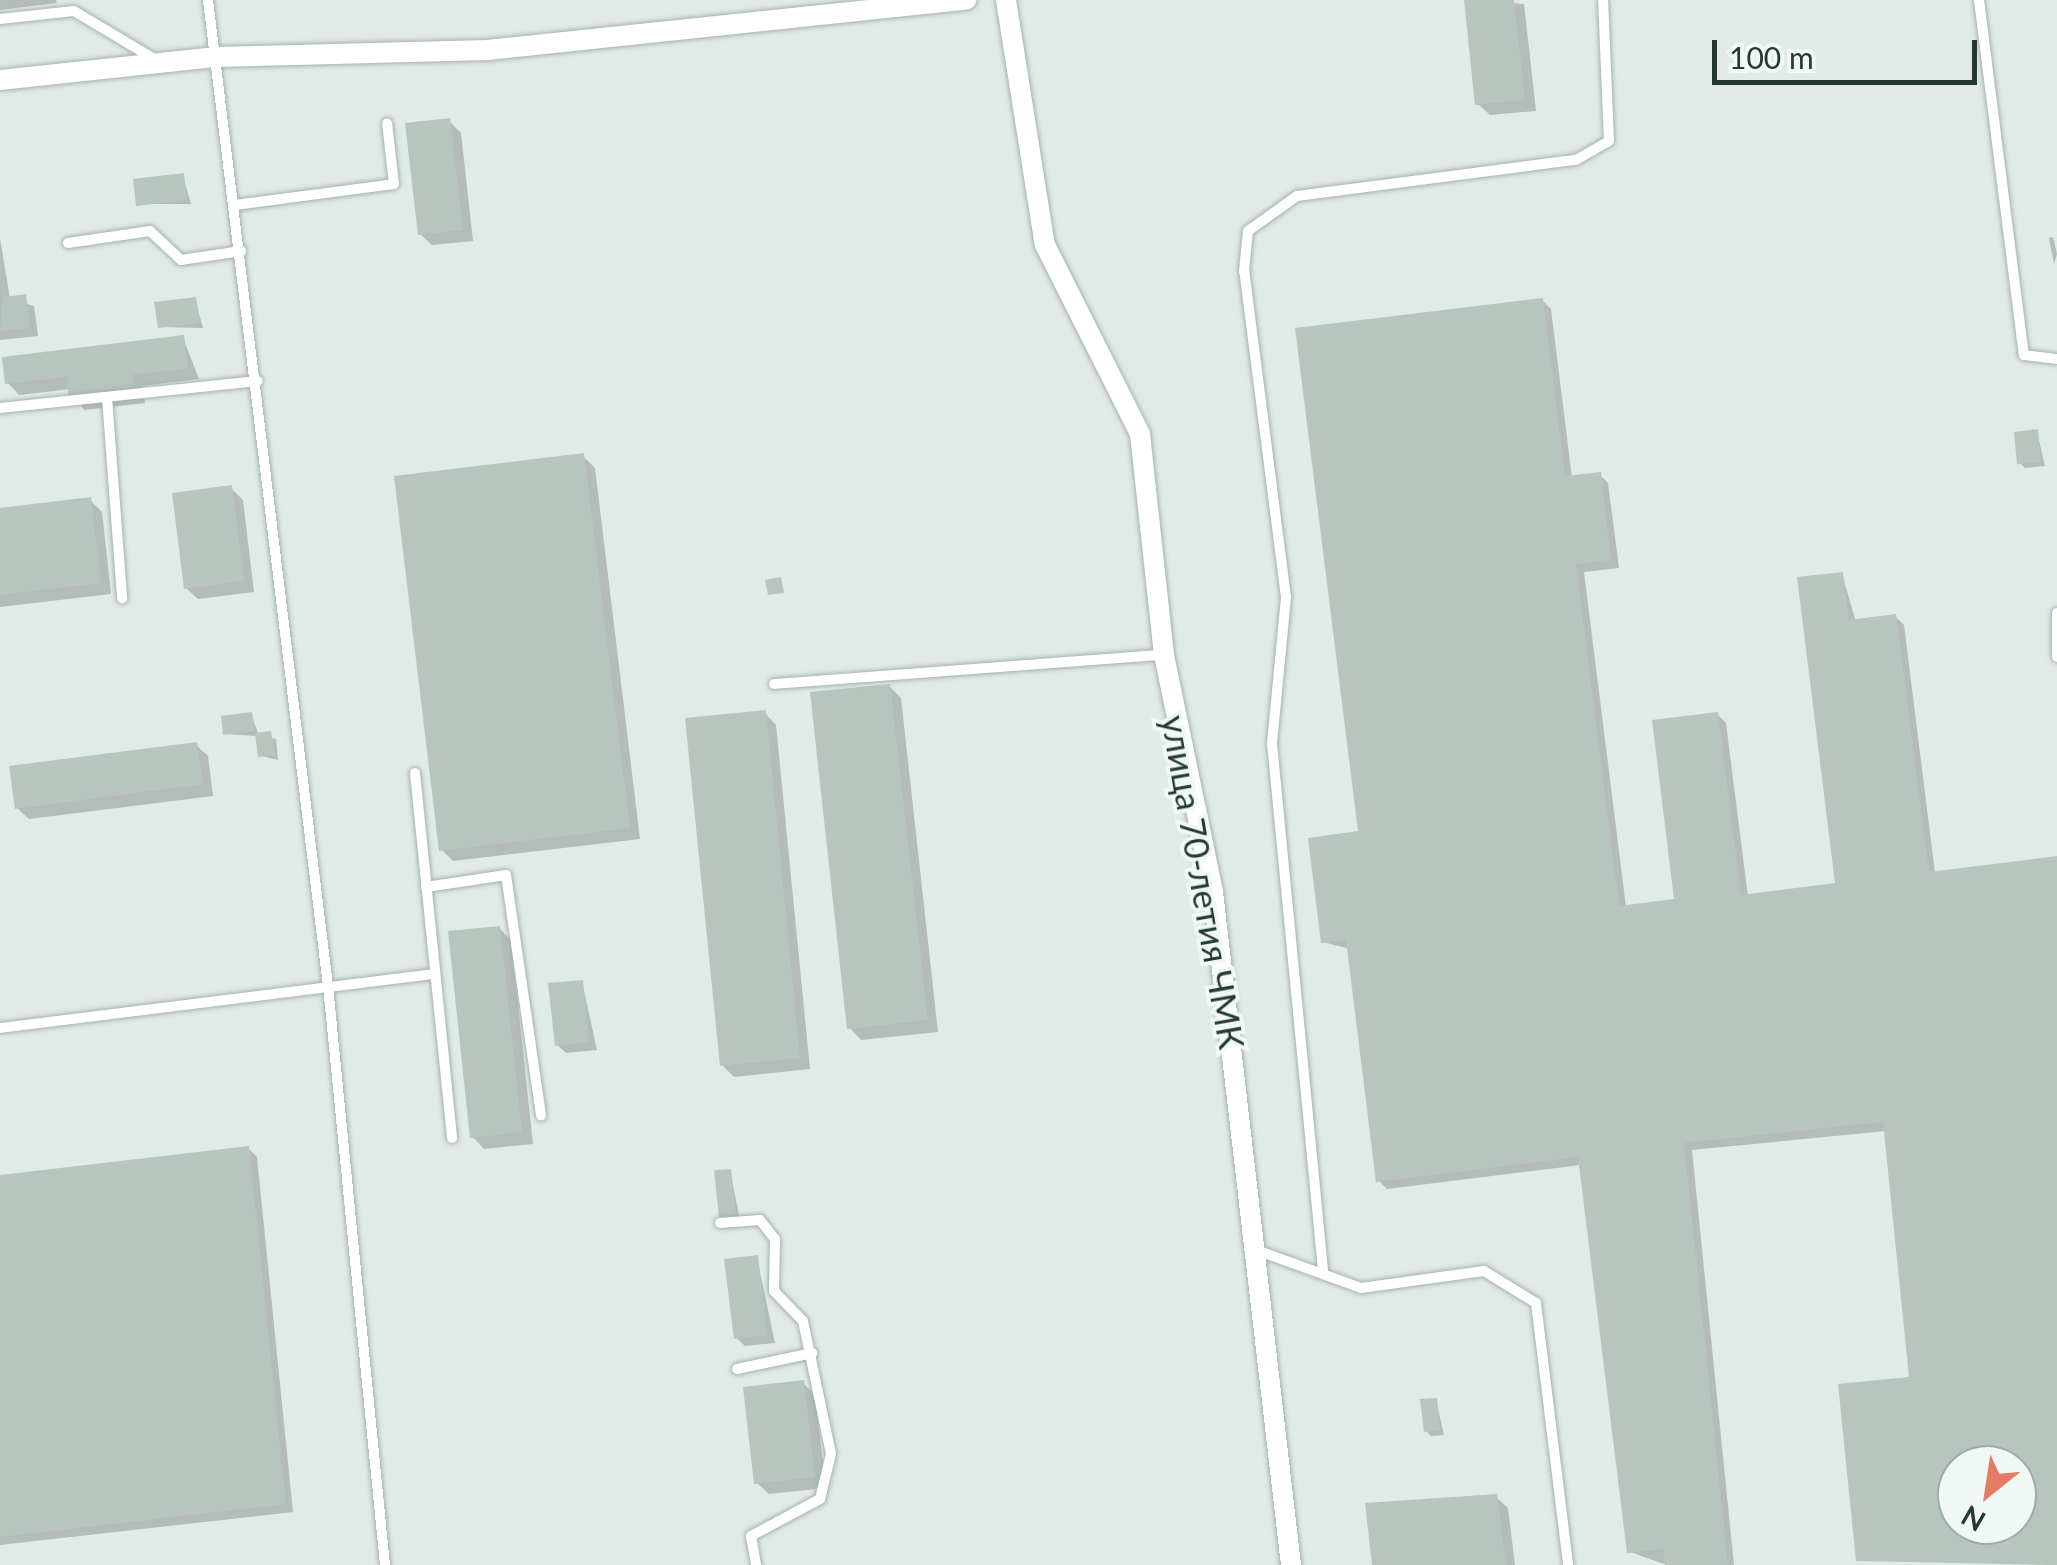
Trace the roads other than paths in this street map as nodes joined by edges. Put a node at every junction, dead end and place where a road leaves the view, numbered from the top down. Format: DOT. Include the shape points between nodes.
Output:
graph roads {
  1 [pos="208,0"];
  2 [pos="966,0"];
  3 [pos="1006,0"];
  4 [pos="1604,0"];
  5 [pos="1978,0"];
  6 [pos="0,19"];
  7 [pos="216,57"];
  8 [pos="161,63"];
  9 [pos="0,80"];
  10 [pos="388,124"];
  11 [pos="235,205"];
  12 [pos="68,243"];
  13 [pos="242,251"];
  14 [pos="2057,359"];
  15 [pos="258,380"];
  16 [pos="107,397"];
  17 [pos="0,408"];
  18 [pos="122,598"];
  19 [pos="2057,613"];
  20 [pos="1164,655"];
  21 [pos="2057,658"];
  22 [pos="774,684"];
  23 [pos="416,773"];
  24 [pos="426,887"];
  25 [pos="434,974"];
  26 [pos="328,986"];
  27 [pos="0,1028"];
  28 [pos="541,1115"];
  29 [pos="452,1138"];
  30 [pos="720,1223"];
  31 [pos="1260,1251"];
  32 [pos="1322,1270"];
  33 [pos="812,1353"];
  34 [pos="737,1369"];
  35 [pos="385,1565"];
  36 [pos="756,1565"];
  37 [pos="1291,1565"];
  38 [pos="1568,1565"];
  1 -- 7 [label="lane"];
  2 -- 7 [label="street" via="488,50"];
  3 -- 20 [label="street, улица 70-летия ЧМК" via="1040,220 1140,434"];
  4 -- 32 [label="lane" via="1610,140 1576,160 1296,196 1248,231 1244,271 1286,597 1272,744"];
  5 -- 14 [label="lane" via="2024,355"];
  6 -- 8 [label="lane" via="74,11"];
  7 -- 8 [label="street"];
  7 -- 11 [label="lane"];
  8 -- 9 [label="street"];
  10 -- 11 [label="lane" via="394,184"];
  11 -- 13 [label="lane"];
  12 -- 13 [label="lane" via="150,232 182,260"];
  13 -- 15 [label="lane"];
  15 -- 16 [label="lane"];
  15 -- 26 [label="lane"];
  16 -- 17 [label="lane"];
  16 -- 18 [label="lane"];
  19 -- 21 [label="lane"];
  20 -- 22 [label="lane"];
  20 -- 31 [label="street, улица 70-летия ЧМК" via="1212,892"];
  23 -- 24 [label="lane"];
  24 -- 25 [label="lane"];
  24 -- 28 [label="lane" via="506,875"];
  25 -- 26 [label="lane"];
  25 -- 29 [label="lane"];
  26 -- 27 [label="lane"];
  26 -- 35 [label="lane"];
  30 -- 33 [label="lane" via="760,1220 775,1239 774,1291 802,1322"];
  31 -- 32 [label="lane"];
  31 -- 37 [label="street, улица 70-летия ЧМК"];
  32 -- 38 [label="lane" via="1361,1288 1388,1288 1484,1270 1536,1303"];
  33 -- 34 [label="lane"];
  33 -- 36 [label="lane" via="831,1454 820,1499 751,1536"];
}
